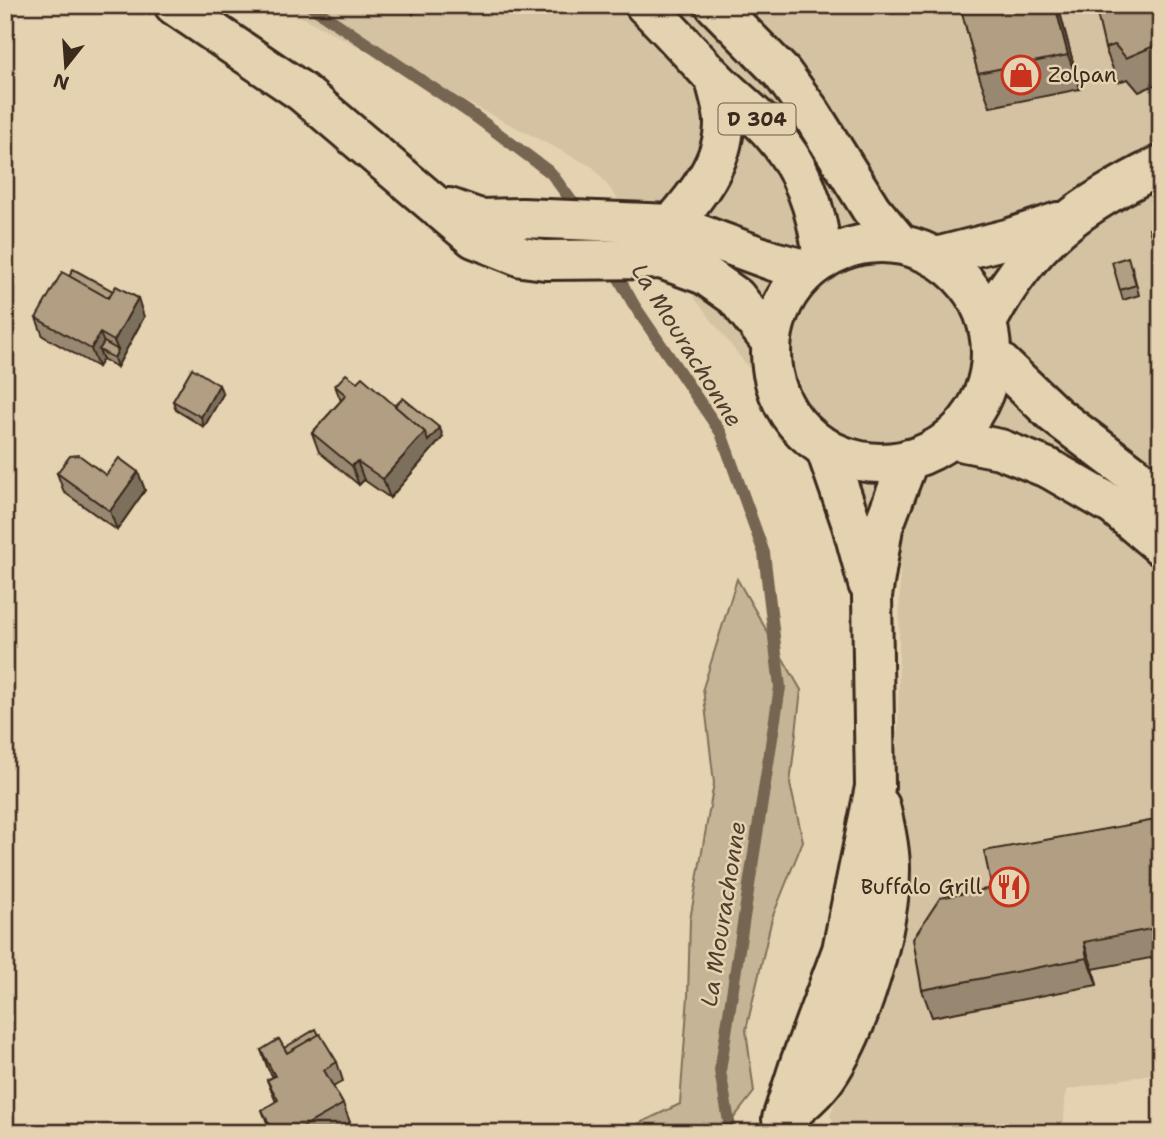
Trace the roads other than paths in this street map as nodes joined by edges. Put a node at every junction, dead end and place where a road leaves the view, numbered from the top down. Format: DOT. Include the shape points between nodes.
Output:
graph roads {
  1 [pos="174,5"];
  2 [pos="645,5"];
  3 [pos="715,5"];
  4 [pos="715,79"];
  5 [pos="1161,165"];
  6 [pos="433,202"];
  7 [pos="1070,218"];
  8 [pos="671,224"];
  9 [pos="900,244"];
  10 [pos="936,257"];
  11 [pos="815,265"];
  12 [pos="989,338"];
  13 [pos="771,342"];
  14 [pos="949,439"];
  15 [pos="825,447"];
  16 [pos="909,459"];
  17 [pos="1161,498"];
  18 [pos="1161,546"];
  19 [pos="872,596"];
  20 [pos="776,1126"];
  1 -- 6 [label="street" via="302,92"];
  2 -- 4 [label="street, D 304"];
  3 -- 9 [label="street, D 304" via="782,73 871,209"];
  4 -- 8 [label="street" via="724,123 718,153 707,179"];
  4 -- 11 [label="street, D 304" via="772,133 807,185 821,235"];
  5 -- 7 [label="street"];
  6 -- 8 [label="street" via="480,219"];
  6 -- 13 [label="street" via="474,238 522,257 662,259 705,275 736,297"];
  7 -- 10 [label="street"];
  7 -- 12 [label="street" via="1027,259 1005,288"];
  8 -- 11 [label="street" via="773,261"];
  9 -- 10 [label="street"];
  9 -- 11 [label="street" via="847,248"];
  10 -- 12 [label="street" via="976,296"];
  11 -- 13 [label="street" via="790,290"];
  12 -- 14 [label="street" via="988,378 980,402"];
  12 -- 17 [label="street" via="1055,415"];
  13 -- 15 [label="street" via="778,391 789,413"];
  14 -- 16 [label="street"];
  14 -- 18 [label="street" via="1000,449 1050,468 1114,506"];
  15 -- 16 [label="street" via="871,461"];
  15 -- 19 [label="street"];
  16 -- 19 [label="street" via="883,527"];
  19 -- 20 [label="street" via="875,787 890,868 888,905 879,950 850,1031 827,1076"];
}
